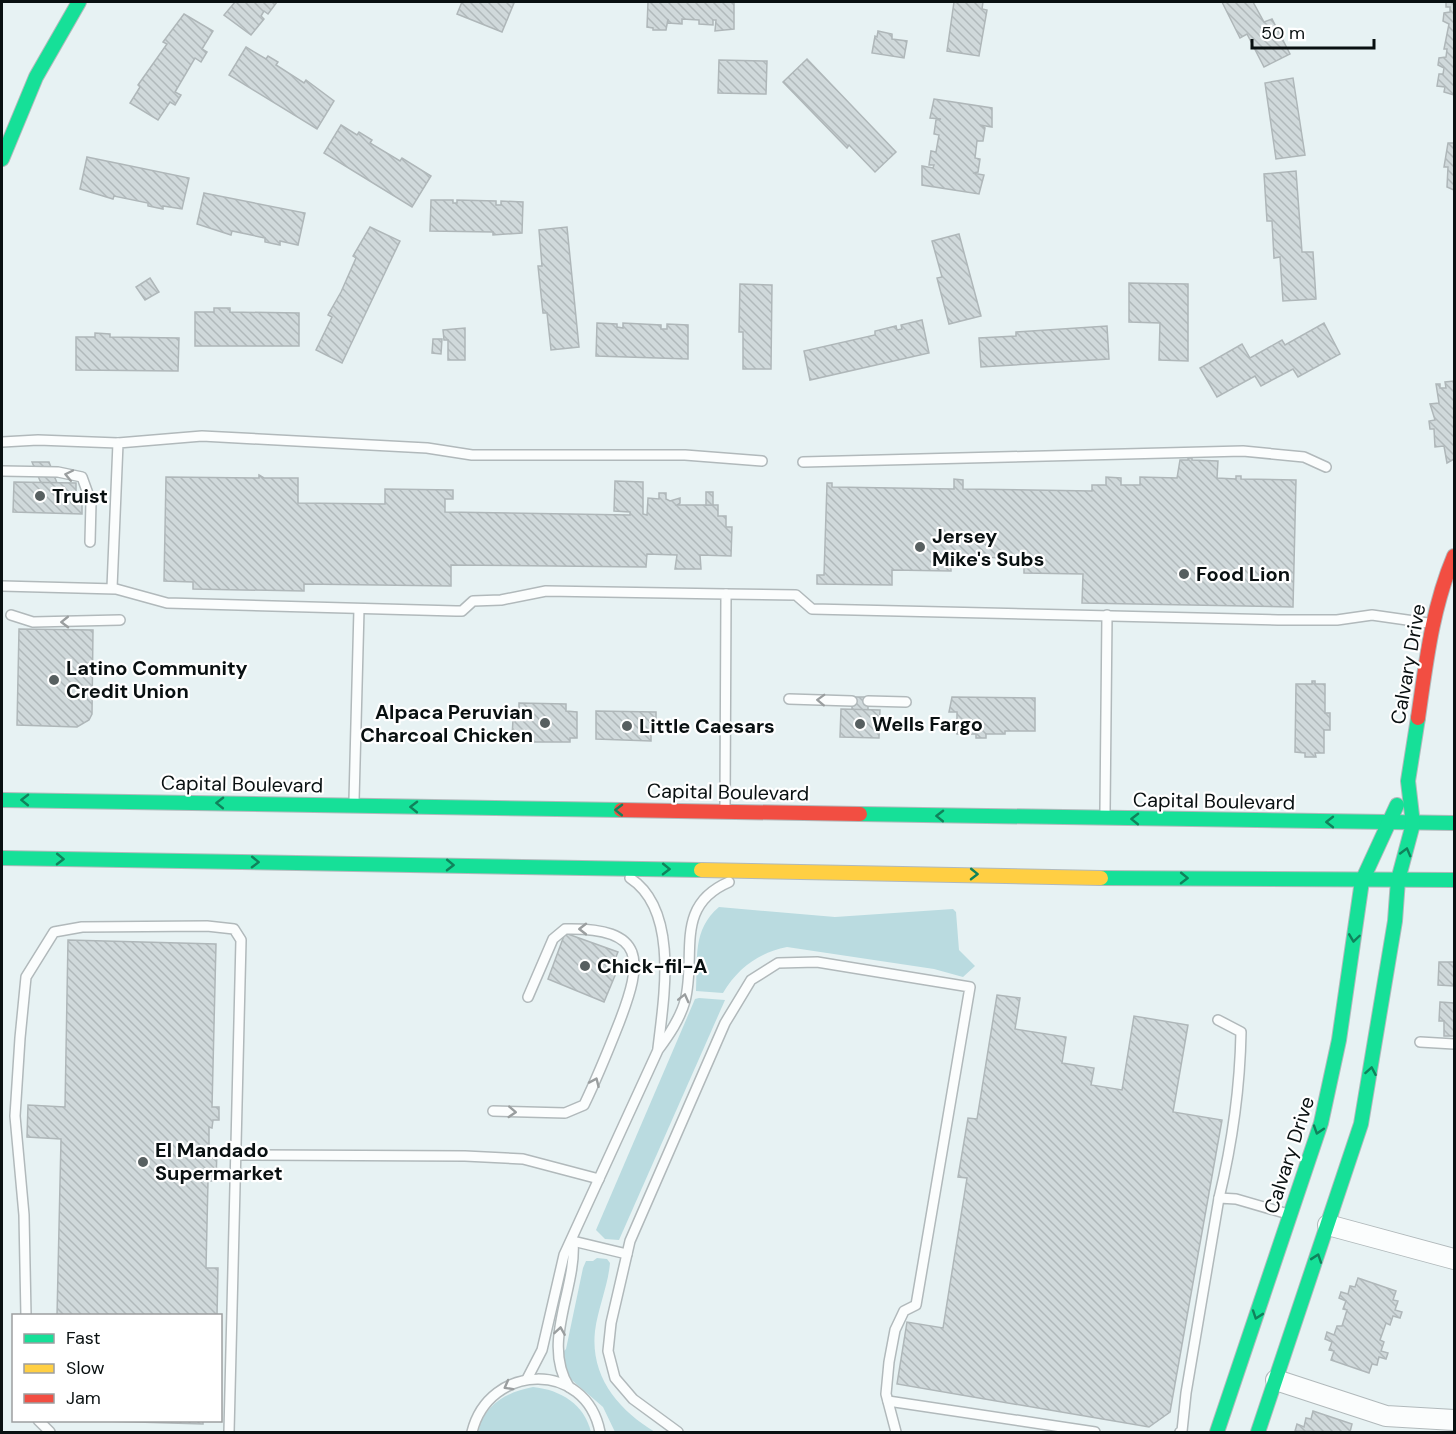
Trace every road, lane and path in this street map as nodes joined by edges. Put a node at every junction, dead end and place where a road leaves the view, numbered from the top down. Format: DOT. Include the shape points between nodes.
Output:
graph roads {
  1 [pos="80,2"];
  2 [pos="2,159"];
  3 [pos="2,442"];
  4 [pos="118,443"];
  5 [pos="762,461"];
  6 [pos="803,462"];
  7 [pos="1326,467"];
  8 [pos="2,471"];
  9 [pos="90,542"];
  10 [pos="1455,556"];
  11 [pos="2,586"];
  12 [pos="112,588"];
  13 [pos="726,594"];
  14 [pos="358,609"];
  15 [pos="11,615"];
  16 [pos="1107,615"];
  17 [pos="120,620"];
  18 [pos="1432,623"];
  19 [pos="789,699"];
  20 [pos="852,701"];
  21 [pos="868,701"];
  22 [pos="906,702"];
  23 [pos="1408,781"];
  24 [pos="2,800"];
  25 [pos="354,805"];
  26 [pos="724,812"];
  27 [pos="1105,818"];
  28 [pos="1455,823"];
  29 [pos="1388,824"];
  30 [pos="1413,824"];
  31 [pos="2,858"];
  32 [pos="610,868"];
  33 [pos="756,870"];
  34 [pos="1398,880"];
  35 [pos="1455,880"];
  36 [pos="1362,881"];
  37 [pos="528,998"];
  38 [pos="1218,1020"];
  39 [pos="1420,1042"];
  40 [pos="1455,1044"];
  41 [pos="658,1050"];
  42 [pos="493,1111"];
  43 [pos="236,1155"];
  44 [pos="599,1179"];
  45 [pos="1219,1198"];
  46 [pos="1307,1219"];
  47 [pos="573,1241"];
  48 [pos="627,1254"];
  49 [pos="1455,1258"];
  50 [pos="26,1314"];
  51 [pos="528,1379"];
  52 [pos="1276,1380"];
  53 [pos="569,1387"];
  54 [pos="888,1401"];
  55 [pos="1455,1420"];
  56 [pos="1034,1428"];
  57 [pos="229,1432"];
  58 [pos="472,1432"];
  59 [pos="600,1432"];
  60 [pos="678,1432"];
  61 [pos="896,1432"];
  62 [pos="1095,1432"];
  63 [pos="1180,1432"];
  64 [pos="1217,1432"];
  65 [pos="1258,1432"];
  1 -- 2 [label="main road" via="36,77"];
  3 -- 4 [label="lane"];
  4 -- 5 [label="lane" via="202,436 427,448 472,455 686,455"];
  4 -- 12 [label="lane"];
  6 -- 7 [label="lane" via="1243,451 1304,457"];
  9 -- 8 [label="lane, one-way" via="91,502 82,477 58,472"];
  10 -- 18 [label="main road, Calvary Drive" via="1441,587"];
  11 -- 12 [label="lane"];
  12 -- 14 [label="lane" via="167,603"];
  13 -- 14 [label="lane" via="546,591 473,601 462,611"];
  13 -- 16 [label="lane" via="796,595 812,609"];
  13 -- 26 [label="lane"];
  14 -- 25 [label="lane"];
  17 -- 15 [label="lane, one-way" via="33,622"];
  16 -- 18 [label="lane" via="1337,620 1372,615"];
  16 -- 27 [label="lane"];
  18 -- 23 [label="main road, Calvary Drive"];
  20 -- 19 [label="lane, one-way"];
  21 -- 22 [label="lane"];
  23 -- 29 [label="main road, Calvary Drive"];
  23 -- 30 [label="main road, Calvary Drive"];
  25 -- 24 [label="main road, Capital Boulevard, one-way"];
  26 -- 25 [label="main road, Capital Boulevard, one-way"];
  27 -- 26 [label="main road, Capital Boulevard, one-way"];
  29 -- 27 [label="main road, Capital Boulevard, one-way"];
  28 -- 30 [label="main road, Capital Boulevard"];
  29 -- 30 [label="main road, Capital Boulevard"];
  29 -- 36 [label="main road, Calvary Drive"];
  34 -- 30 [label="main road, Calvary Drive, one-way"];
  31 -- 32 [label="main road, one-way"];
  32 -- 33 [label="main road, one-way"];
  32 -- 41 [label="lane" via="633,879 653,905 663,927"];
  33 -- 36 [label="main road, one-way"];
  41 -- 33 [label="lane, one-way" via="685,1001 692,917 713,891"];
  34 -- 35 [label="main road"];
  34 -- 36 [label="main road"];
  46 -- 34 [label="main road, Calvary Drive, one-way" via="1361,1124 1395,921"];
  36 -- 46 [label="main road, Calvary Drive, one-way"];
  42 -- 37 [label="lane, one-way" via="565,1113 584,1105 632,988 636,967 632,952 607,931 565,929 554,939"];
  38 -- 45 [label="lane" via="1241,1032 1234,1114"];
  39 -- 40 [label="lane"];
  41 -- 44 [label="lane"];
  43 -- 44 [label="lane" via="523,1159"];
  43 -- 50 [label="lane" via="241,940 234,929 82,927 54,932 26,977 15,1116 24,1215"];
  43 -- 57 [label="lane"];
  44 -- 47 [label="lane"];
  45 -- 46 [label="lane"];
  45 -- 63 [label="lane"];
  46 -- 49 [label="street"];
  52 -- 46 [label="main road, Calvary Drive, one-way"];
  46 -- 64 [label="main road, Calvary Drive, one-way"];
  47 -- 48 [label="lane"];
  47 -- 51 [label="lane" via="564,1255 538,1362"];
  53 -- 47 [label="lane, one-way" via="557,1358 574,1260"];
  48 -- 54 [label="lane" via="725,1023 751,980 778,963 817,962 970,987 916,1305 904,1311 895,1330"];
  48 -- 60 [label="lane" via="608,1351 615,1378 633,1399"];
  51 -- 53 [label="lane" via="548,1379"];
  51 -- 58 [label="lane, one-way" via="491,1396 480,1410"];
  52 -- 55 [label="street" via="1386,1416"];
  52 -- 65 [label="main road, Calvary Drive"];
  53 -- 59 [label="lane" via="590,1406"];
  54 -- 56 [label="lane"];
  54 -- 61 [label="lane"];
  56 -- 62 [label="lane"];
}
